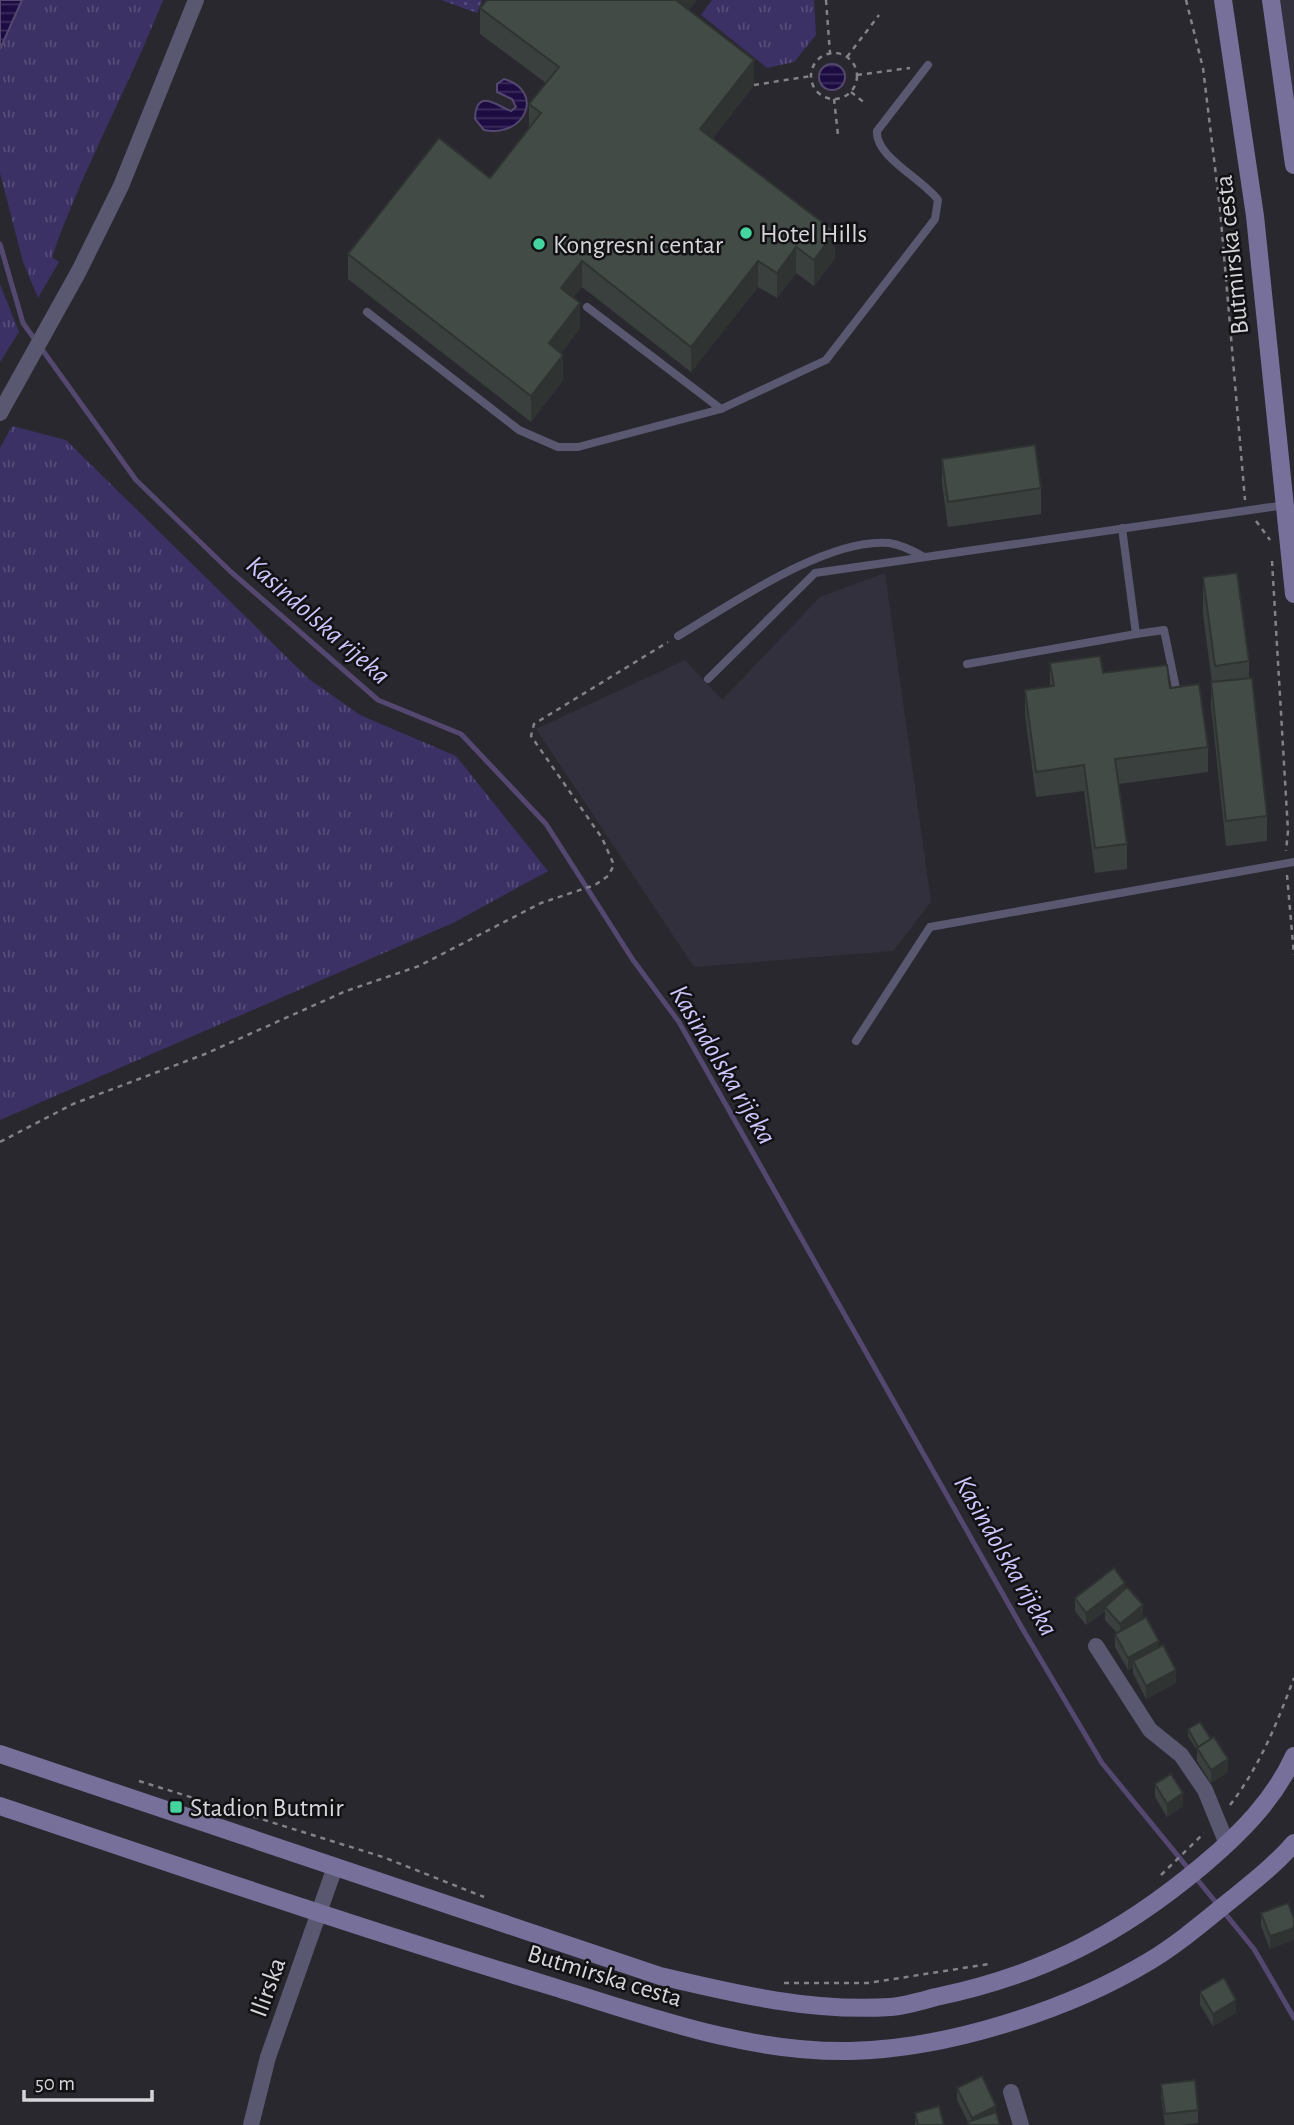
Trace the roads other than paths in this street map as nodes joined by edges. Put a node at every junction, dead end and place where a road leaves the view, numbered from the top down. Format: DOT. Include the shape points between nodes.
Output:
graph roads {
  1 [pos="196,0"];
  2 [pos="1223,0"];
  3 [pos="1271,0"];
  4 [pos="928,65"];
  5 [pos="1294,165"];
  6 [pos="587,307"];
  7 [pos="367,312"];
  8 [pos="721,409"];
  9 [pos="0,413"];
  10 [pos="1289,504"];
  11 [pos="1122,528"];
  12 [pos="924,557"];
  13 [pos="1294,594"];
  14 [pos="1136,634"];
  15 [pos="678,636"];
  16 [pos="967,664"];
  17 [pos="708,679"];
  18 [pos="1177,693"];
  19 [pos="1290,862"];
  20 [pos="856,1041"];
  21 [pos="1096,1646"];
  22 [pos="0,1754"];
  23 [pos="1294,1756"];
  24 [pos="0,1807"];
  25 [pos="1294,1843"];
  26 [pos="1222,1849"];
  27 [pos="335,1867"];
  28 [pos="320,1913"];
  29 [pos="1011,2092"];
  30 [pos="251,2125"];
  31 [pos="1021,2125"];
  1 -- 9 [label="street" via="146,129 79,271"];
  2 -- 10 [label="main road, Butmirska cesta" via="1255,216"];
  3 -- 5 [label="main road"];
  4 -- 8 [label="lane" via="877,131 876,140 881,150 931,190 938,200 935,219 826,360"];
  6 -- 8 [label="lane"];
  7 -- 8 [label="lane" via="519,430 558,447 578,447"];
  10 -- 11 [label="lane"];
  10 -- 13 [label="main road, Butmirska cesta"];
  11 -- 12 [label="lane"];
  11 -- 14 [label="lane"];
  12 -- 15 [label="lane" via="886,543 836,551 799,565"];
  12 -- 17 [label="lane" via="815,573"];
  14 -- 16 [label="lane"];
  14 -- 18 [label="lane" via="1164,630"];
  19 -- 20 [label="lane" via="930,927"];
  21 -- 26 [label="street" via="1150,1730 1187,1764 1205,1790 1219,1819"];
  22 -- 27 [label="main road, Butmirska cesta"];
  23 -- 26 [label="main road" via="1273,1794"];
  24 -- 28 [label="main road, Butmirska cesta"];
  25 -- 28 [label="main road, Butmirska cesta" via="1246,1888 1149,1961 1068,2001 967,2034 849,2051 764,2044 690,2028"];
  26 -- 27 [label="main road, Butmirska cesta" via="1134,1919 1090,1944 1007,1979 893,2007 831,2008 750,1997 660,1976"];
  27 -- 28 [label="street, Ilirska"];
  28 -- 30 [label="street, Ilirska" via="268,2057"];
  29 -- 31 [label="street"];
}
